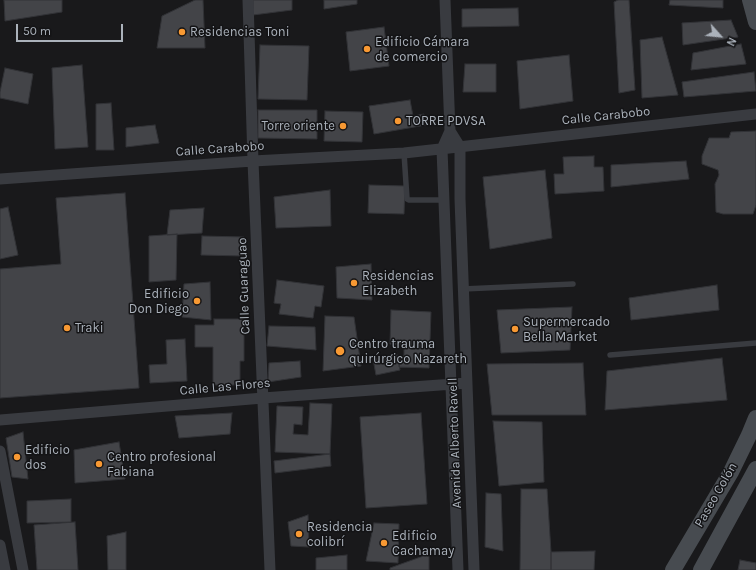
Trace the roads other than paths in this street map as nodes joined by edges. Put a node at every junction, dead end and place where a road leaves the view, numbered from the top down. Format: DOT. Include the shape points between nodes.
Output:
graph roads {
  1 [pos="248,0"];
  2 [pos="445,0"];
  3 [pos="750,0"];
  4 [pos="756,22"];
  5 [pos="756,114"];
  6 [pos="450,131"];
  7 [pos="460,147"];
  8 [pos="442,149"];
  9 [pos="404,153"];
  10 [pos="253,161"];
  11 [pos="0,179"];
  12 [pos="444,200"];
  13 [pos="573,284"];
  14 [pos="464,288"];
  15 [pos="756,343"];
  16 [pos="610,355"];
  17 [pos="467,383"];
  18 [pos="452,384"];
  19 [pos="263,398"];
  20 [pos="756,418"];
  21 [pos="0,420"];
  22 [pos="0,451"];
  23 [pos="756,469"];
  24 [pos="0,544"];
  25 [pos="5,570"];
  26 [pos="23,570"];
  27 [pos="270,570"];
  28 [pos="458,570"];
  29 [pos="474,570"];
  30 [pos="673,570"];
  31 [pos="701,570"];
  1 -- 10 [label="street, Calle Guaraguao"];
  2 -- 6 [label="street"];
  3 -- 4 [label="street"];
  5 -- 7 [label="street, Calle Carabobo"];
  6 -- 7 [label="street"];
  6 -- 8 [label="street"];
  7 -- 8 [label="street, Calle Carabobo"];
  7 -- 14 [label="street, Avenida Alberto Ravell"];
  8 -- 9 [label="street, Calle Carabobo"];
  8 -- 12 [label="street, Avenida Alberto Ravell"];
  9 -- 10 [label="street, Calle Carabobo"];
  9 -- 12 [label="lane" via="407,199"];
  10 -- 11 [label="street, Calle Carabobo"];
  10 -- 19 [label="street, Calle Guaraguao"];
  12 -- 18 [label="street, Avenida Alberto Ravell"];
  13 -- 14 [label="lane"];
  14 -- 17 [label="street, Avenida Alberto Ravell"];
  15 -- 16 [label="lane"];
  17 -- 18 [label="street, Calle Las Flores"];
  17 -- 29 [label="street, Avenida Alberto Ravell"];
  18 -- 19 [label="street, Calle Las Flores"];
  18 -- 28 [label="street, Avenida Alberto Ravell"];
  19 -- 21 [label="street, Calle Las Flores"];
  19 -- 27 [label="street, Calle Guaraguao"];
  20 -- 30 [label="street, Paseo Colón" via="731,472"];
  22 -- 26 [label="street"];
  23 -- 31 [label="street, Paseo Colón"];
  24 -- 25 [label="street"];
}
